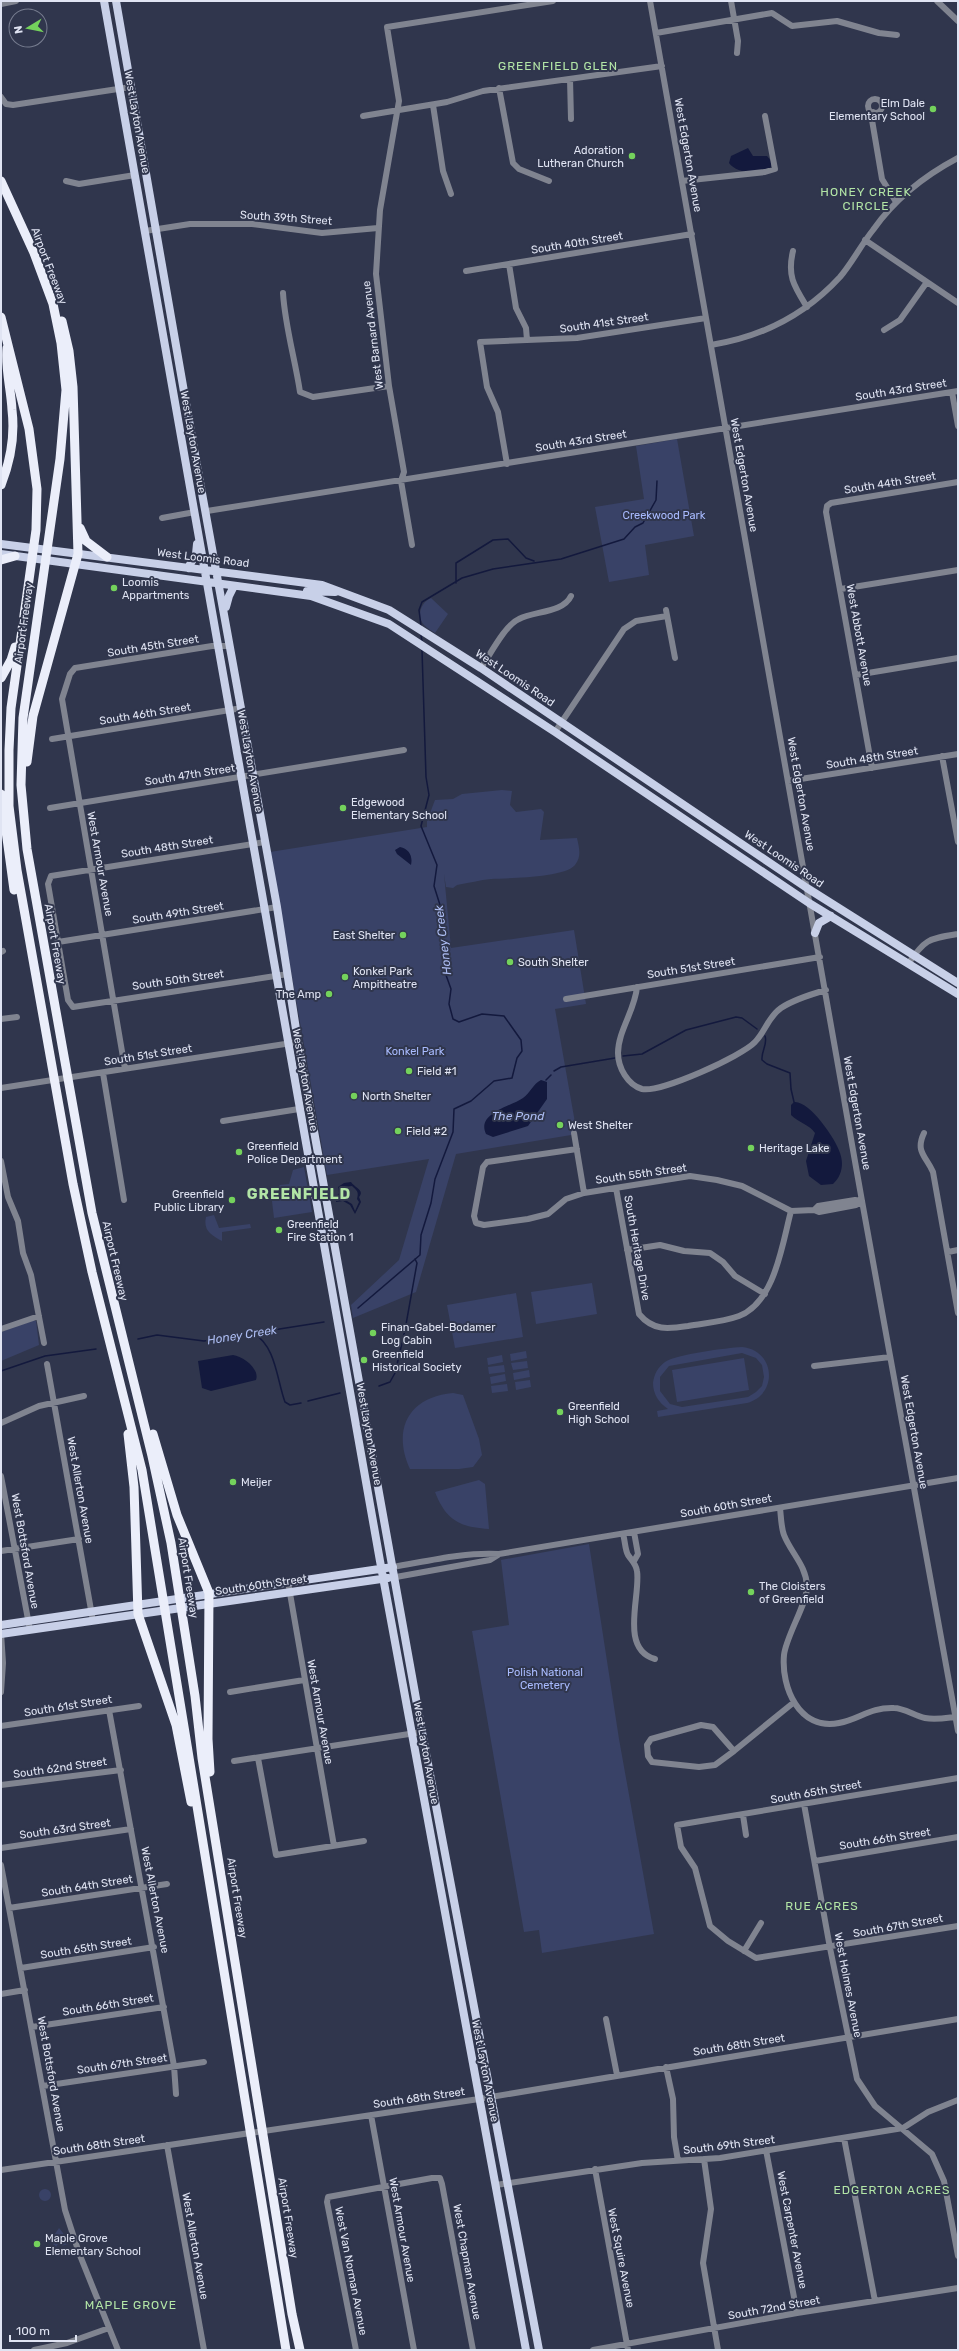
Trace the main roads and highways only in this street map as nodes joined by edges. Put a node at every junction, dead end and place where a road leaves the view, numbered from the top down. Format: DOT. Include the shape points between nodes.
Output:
graph roads {
  1 [pos="104,1"];
  2 [pos="116,1"];
  3 [pos="1,181"];
  4 [pos="52,304"];
  5 [pos="1,317"];
  6 [pos="8,341"];
  7 [pos="1,485"];
  8 [pos="78,521"];
  9 [pos="198,535"];
  10 [pos="1,544"];
  11 [pos="1,554"];
  12 [pos="78,554"];
  13 [pos="15,556"];
  14 [pos="107,557"];
  15 [pos="1,560"];
  16 [pos="77,564"];
  17 [pos="188,568"];
  18 [pos="204,571"];
  19 [pos="218,571"];
  20 [pos="30,579"];
  21 [pos="206,583"];
  22 [pos="220,584"];
  23 [pos="234,586"];
  24 [pos="341,592"];
  25 [pos="290,593"];
  26 [pos="400,617"];
  27 [pos="226,622"];
  28 [pos="395,628"];
  29 [pos="1,678"];
  30 [pos="1,794"];
  31 [pos="686,807"];
  32 [pos="680,816"];
  33 [pos="27,849"];
  34 [pos="784,873"];
  35 [pos="778,882"];
  36 [pos="840,910"];
  37 [pos="832,917"];
  38 [pos="815,933"];
  39 [pos="32,953"];
  40 [pos="958,983"];
  41 [pos="958,994"];
  42 [pos="112,1351"];
  43 [pos="143,1419"];
  44 [pos="393,1567"];
  45 [pos="382,1568"];
  46 [pos="339,1574"];
  47 [pos="396,1577"];
  48 [pos="384,1579"];
  49 [pos="340,1585"];
  50 [pos="209,1593"];
  51 [pos="192,1601"];
  52 [pos="210,1603"];
  53 [pos="137,1610"];
  54 [pos="92,1617"];
  55 [pos="1,1625"];
  56 [pos="1,1634"];
  57 [pos="218,1854"];
  58 [pos="209,1880"];
  59 [pos="286,2350"];
  60 [pos="300,2350"];
  61 [pos="526,2350"];
  62 [pos="538,2350"];
  1 -- 9 [label="main road, West Layton Avenue"];
  2 -- 19 [label="main road, West Layton Avenue"];
  3 -- 4 [label="highway, Airport Freeway" via="34,253"];
  4 -- 8 [label="highway" via="59,310 71,364"];
  4 -- 33 [label="highway, Airport Freeway" via="64,362 66,407 23,718 21,785"];
  5 -- 6 [label="highway, Airport Freeway"];
  6 -- 7 [label="highway" via="6,361 13,432"];
  6 -- 20 [label="highway, Airport Freeway" via="35,458 36,530"];
  8 -- 12 [label="highway"];
  8 -- 14 [label="highway" via="86,541"];
  9 -- 17 [label="main road" via="196,554"];
  9 -- 18 [label="main road, West Layton Avenue"];
  10 -- 12 [label="main road, West Loomis Road"];
  11 -- 13 [label="main road, West Loomis Road"];
  12 -- 14 [label="main road, West Loomis Road"];
  12 -- 16 [label="highway"];
  13 -- 15 [label="highway"];
  13 -- 16 [label="main road, West Loomis Road"];
  14 -- 17 [label="main road, West Loomis Road"];
  16 -- 21 [label="main road, West Loomis Road"];
  16 -- 33 [label="highway" via="31,729 26,775 30,836"];
  17 -- 18 [label="main road, West Loomis Road"];
  18 -- 19 [label="main road, West Loomis Road"];
  18 -- 21 [label="main road, West Layton Avenue"];
  19 -- 22 [label="main road, West Layton Avenue"];
  19 -- 24 [label="main road, West Loomis Road" via="322,585"];
  20 -- 29 [label="highway" via="24,594 14,653"];
  20 -- 39 [label="highway, Airport Freeway" via="12,708 8,781 12,837"];
  21 -- 22 [label="main road, West Loomis Road"];
  21 -- 45 [label="main road, West Layton Avenue"];
  22 -- 23 [label="main road, West Loomis Road"];
  22 -- 27 [label="main road, West Layton Avenue"];
  23 -- 25 [label="main road, West Loomis Road"];
  23 -- 27 [label="main road" via="227,599"];
  24 -- 25 [label="main road" via="297,589"];
  24 -- 26 [label="main road, West Loomis Road"];
  25 -- 28 [label="main road, West Loomis Road" via="311,596"];
  26 -- 28 [label="main road"];
  26 -- 31 [label="main road, West Loomis Road" via="482,668"];
  27 -- 44 [label="main road, West Layton Avenue" via="277,907 298,1042"];
  28 -- 32 [label="main road, West Loomis Road"];
  30 -- 39 [label="highway" via="11,875 26,948"];
  31 -- 32 [label="main road"];
  31 -- 34 [label="main road, West Loomis Road"];
  32 -- 35 [label="main road, West Loomis Road"];
  33 -- 43 [label="highway, Airport Freeway" via="95,1227"];
  34 -- 35 [label="main road"];
  34 -- 36 [label="main road, West Loomis Road"];
  35 -- 37 [label="main road, West Loomis Road"];
  36 -- 37 [label="main road"];
  36 -- 40 [label="main road, West Loomis Road"];
  37 -- 38 [label="main road" via="819,923"];
  37 -- 41 [label="main road, West Loomis Road"];
  39 -- 42 [label="highway, Airport Freeway" via="80,1218"];
  42 -- 53 [label="highway" via="110,1363 132,1459"];
  42 -- 58 [label="highway, Airport Freeway" via="142,1470"];
  43 -- 50 [label="highway" via="151,1429 177,1515"];
  43 -- 57 [label="highway, Airport Freeway" via="171,1543"];
  44 -- 45 [label="main road, South 60th Street"];
  44 -- 47 [label="main road, West Layton Avenue"];
  45 -- 46 [label="main road, South 60th Street"];
  45 -- 48 [label="main road, West Layton Avenue"];
  46 -- 49 [label="main road"];
  46 -- 50 [label="main road, South 60th Street"];
  47 -- 48 [label="main road, South 60th Street"];
  47 -- 62 [label="main road, West Layton Avenue" via="422,1732"];
  48 -- 49 [label="main road, South 60th Street"];
  48 -- 61 [label="main road, West Layton Avenue"];
  49 -- 52 [label="main road, South 60th Street"];
  50 -- 51 [label="main road, South 60th Street"];
  50 -- 52 [label="highway"];
  51 -- 52 [label="main road, South 60th Street"];
  51 -- 53 [label="main road, South 60th Street"];
  52 -- 57 [label="highway" via="208,1739 221,1842"];
  53 -- 54 [label="main road, South 60th Street"];
  53 -- 58 [label="highway" via="176,1725 202,1868"];
  54 -- 55 [label="main road, South 60th Street"];
  54 -- 56 [label="main road, South 60th Street"];
  57 -- 60 [label="highway, Airport Freeway" via="292,2314"];
  58 -- 59 [label="highway, Airport Freeway"];
}
